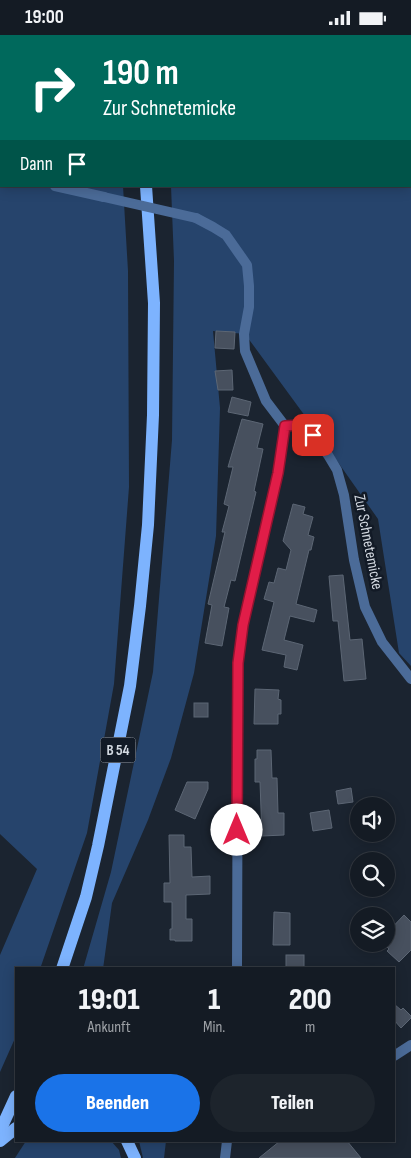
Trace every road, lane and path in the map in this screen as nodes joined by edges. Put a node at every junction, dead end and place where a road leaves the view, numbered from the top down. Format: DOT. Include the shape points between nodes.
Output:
graph roads {
  1 [pos="59,187"];
  2 [pos="146,187"];
  3 [pos="285,426"];
  4 [pos="411,679"];
  5 [pos="63,967"];
  6 [pos="237,967"];
  7 [pos="411,1045"];
  8 [pos="395,1056"];
  9 [pos="15,1098"];
  10 [pos="15,1129"];
  11 [pos="0,1131"];
  12 [pos="0,1141"];
  13 [pos="128,1142"];
  14 [pos="227,1142"];
  15 [pos="135,1158"];
  16 [pos="225,1158"];
  1 -- 3 [label="street, bridge" via="196,218 226,235 247,265 249,287 245,351 266,401"];
  2 -- 5 [label="main road, B 54" via="154,303 153,415 140,606 130,686 100,837 86,897"];
  3 -- 4 [label="street, Zur Schnetemicke" via="300,425 313,435 337,471 365,607 382,642"];
  3 -- 6 [label="street" via="238,663"];
  7 -- 8 [label="street"];
  9 -- 11 [label="main road"];
  10 -- 12 [label="main road"];
  13 -- 15 [label="main road"];
  14 -- 16 [label="street"];
}
